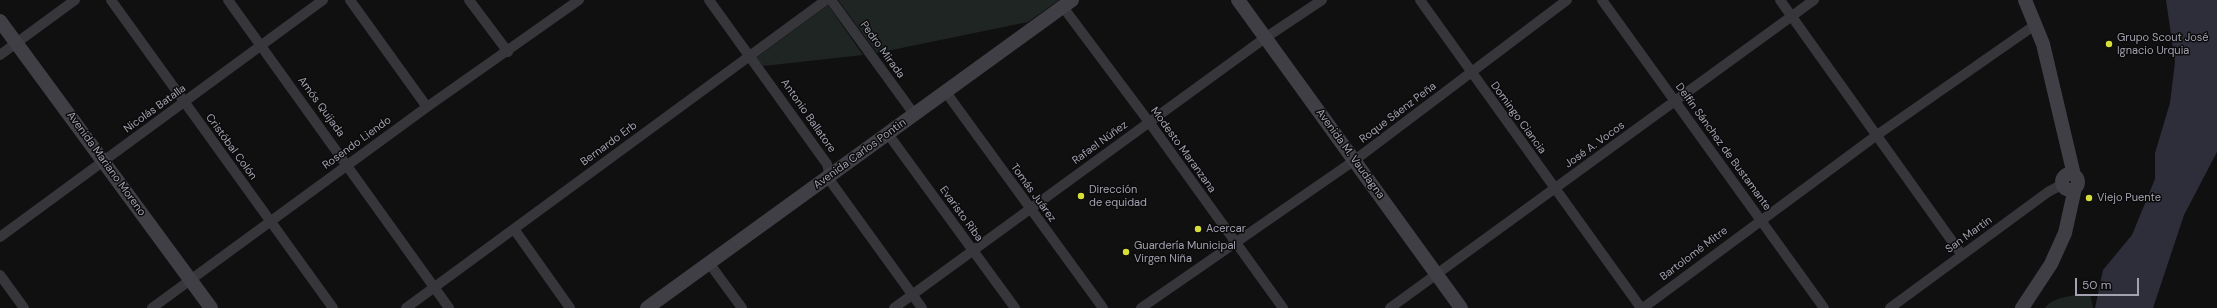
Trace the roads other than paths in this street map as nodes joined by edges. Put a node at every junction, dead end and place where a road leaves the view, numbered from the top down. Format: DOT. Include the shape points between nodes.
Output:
graph roads {
  1 [pos="76,0"];
  2 [pos="111,0"];
  3 [pos="228,0"];
  4 [pos="323,0"];
  5 [pos="350,0"];
  6 [pos="469,0"];
  7 [pos="579,0"];
  8 [pos="709,0"];
  9 [pos="826,0"];
  10 [pos="831,0"];
  11 [pos="1238,0"];
  12 [pos="1322,0"];
  13 [pos="1420,0"];
  14 [pos="1567,0"];
  15 [pos="1602,0"];
  16 [pos="1780,0"];
  17 [pos="1814,0"];
  18 [pos="2025,0"];
  19 [pos="1067,3"];
  20 [pos="1792,16"];
  21 [pos="0,21"];
  22 [pos="2035,25"];
  23 [pos="1265,38"];
  24 [pos="16,43"];
  25 [pos="261,45"];
  26 [pos="508,52"];
  27 [pos="0,55"];
  28 [pos="750,56"];
  29 [pos="1471,72"];
  30 [pos="946,91"];
  31 [pos="1675,102"];
  32 [pos="184,103"];
  33 [pos="427,107"];
  34 [pos="914,114"];
  35 [pos="1149,122"];
  36 [pos="888,134"];
  37 [pos="1876,135"];
  38 [pos="1355,160"];
  39 [pos="104,161"];
  40 [pos="348,165"];
  41 [pos="830,176"];
  42 [pos="2069,182"];
  43 [pos="1555,189"];
  44 [pos="1030,209"];
  45 [pos="1760,220"];
  46 [pos="271,222"];
  47 [pos="514,229"];
  48 [pos="0,237"];
  49 [pos="1236,242"];
  50 [pos="973,251"];
  51 [pos="1962,255"];
  52 [pos="710,263"];
  53 [pos="0,275"];
  54 [pos="1436,275"];
  55 [pos="190,280"];
  56 [pos="434,288"];
  57 [pos="912,295"];
  58 [pos="24,308"];
  59 [pos="152,308"];
  60 [pos="211,308"];
  61 [pos="332,308"];
  62 [pos="406,308"];
  63 [pos="449,308"];
  64 [pos="570,308"];
  65 [pos="647,308"];
  66 [pos="742,308"];
  67 [pos="894,308"];
  68 [pos="922,308"];
  69 [pos="1015,308"];
  70 [pos="1103,308"];
  71 [pos="1141,308"];
  72 [pos="1283,308"];
  73 [pos="1390,308"];
  74 [pos="1461,308"];
  75 [pos="1642,308"];
  76 [pos="1824,308"];
  77 [pos="1890,308"];
  78 [pos="2022,308"];
  1 -- 24 [label="street"];
  2 -- 32 [label="street, Cristóbal Colón"];
  3 -- 25 [label="street, Amós Quijada"];
  4 -- 25 [label="street, Nicolás Batalla"];
  5 -- 33 [label="street"];
  6 -- 26 [label="street"];
  7 -- 26 [label="street, Rosendo Liendo"];
  8 -- 28 [label="street, Antonio Ballatore"];
  9 -- 28 [label="street, Bernardo Erb"];
  10 -- 34 [label="street, Pedro Mirada"];
  11 -- 23 [label="main road, Avenida M. Vaudagna"];
  12 -- 23 [label="street, Rafael Núñez"];
  13 -- 29 [label="street, Domingo Ciancia"];
  14 -- 29 [label="street, Roque Sáenz Peña"];
  15 -- 31 [label="street, Delfín Sánchez de Bustamante"];
  16 -- 20 [label="street"];
  17 -- 20 [label="street, José A. Vocos"];
  18 -- 22 [label="main road"];
  19 -- 30 [label="main road, Avenida Carlos Pontin"];
  19 -- 35 [label="street, Modesto Maranzana"];
  20 -- 31 [label="street, José A. Vocos"];
  20 -- 37 [label="street"];
  21 -- 24 [label="main road, Avenida Mariano Moreno"];
  22 -- 37 [label="street, Bartolomé Mitre"];
  22 -- 42 [label="main road" via="2043,44 2065,136"];
  23 -- 35 [label="street, Rafael Núñez"];
  23 -- 38 [label="main road, Avenida M. Vaudagna"];
  24 -- 27 [label="street"];
  24 -- 39 [label="main road, Avenida Mariano Moreno"];
  25 -- 32 [label="street, Nicolás Batalla"];
  25 -- 40 [label="street, Amós Quijada"];
  26 -- 33 [label="street, Rosendo Liendo"];
  28 -- 41 [label="street, Antonio Ballatore" via="827,164"];
  28 -- 47 [label="street, Bernardo Erb"];
  29 -- 38 [label="street, Roque Sáenz Peña"];
  29 -- 43 [label="street, Domingo Ciancia"];
  30 -- 34 [label="main road, Avenida Carlos Pontin"];
  30 -- 44 [label="street, Tomás Juárez"];
  31 -- 43 [label="street, José A. Vocos"];
  31 -- 45 [label="street, Delfín Sánchez de Bustamante"];
  32 -- 39 [label="street, Nicolás Batalla"];
  32 -- 46 [label="street, Cristóbal Colón"];
  33 -- 40 [label="street, Rosendo Liendo"];
  34 -- 36 [label="main road, Avenida Carlos Pontin"];
  35 -- 44 [label="street, Rafael Núñez"];
  35 -- 49 [label="street, Modesto Maranzana"];
  36 -- 41 [label="main road, Avenida Carlos Pontin"];
  36 -- 50 [label="street, Evaristo Riba"];
  37 -- 45 [label="street, Bartolomé Mitre"];
  37 -- 51 [label="street"];
  38 -- 49 [label="street, Roque Sáenz Peña"];
  38 -- 54 [label="main road, Avenida M. Vaudagna"];
  39 -- 48 [label="street, Nicolás Batalla"];
  39 -- 55 [label="main road, Avenida Mariano Moreno"];
  40 -- 46 [label="street, Rosendo Liendo"];
  40 -- 56 [label="street, Amós Quijada"];
  41 -- 52 [label="main road, Avenida Carlos Pontin"];
  41 -- 57 [label="street, Antonio Ballatore"];
  42 -- 51 [label="street, San Martín" via="2048,192"];
  42 -- 78 [label="main road" via="2065,233 2051,264"];
  43 -- 54 [label="street, José A. Vocos"];
  43 -- 75 [label="street, Domingo Ciancia"];
  44 -- 50 [label="street, Rafael Núñez"];
  44 -- 70 [label="street, Tomás Juárez"];
  45 -- 75 [label="street, Bartolomé Mitre"];
  45 -- 76 [label="street, Delfín Sánchez de Bustamante"];
  46 -- 55 [label="street, Rosendo Liendo"];
  46 -- 61 [label="street, Cristóbal Colón"];
  47 -- 56 [label="street, Bernardo Erb"];
  47 -- 64 [label="street"];
  49 -- 71 [label="street, Roque Sáenz Peña"];
  49 -- 72 [label="street, Modesto Maranzana"];
  50 -- 57 [label="street, Rafael Núñez"];
  50 -- 69 [label="street, Evaristo Riba"];
  51 -- 77 [label="street, San Martín"];
  52 -- 65 [label="main road, Avenida Carlos Pontin"];
  52 -- 66 [label="street"];
  53 -- 58 [label="street"];
  54 -- 73 [label="street, José A. Vocos"];
  54 -- 74 [label="main road, Avenida M. Vaudagna"];
  55 -- 59 [label="street, Rosendo Liendo"];
  55 -- 60 [label="main road, Avenida Mariano Moreno"];
  56 -- 62 [label="street, Bernardo Erb"];
  56 -- 63 [label="street, Amós Quijada"];
  57 -- 67 [label="street, Rafael Núñez"];
  57 -- 68 [label="street, Antonio Ballatore"];
}
